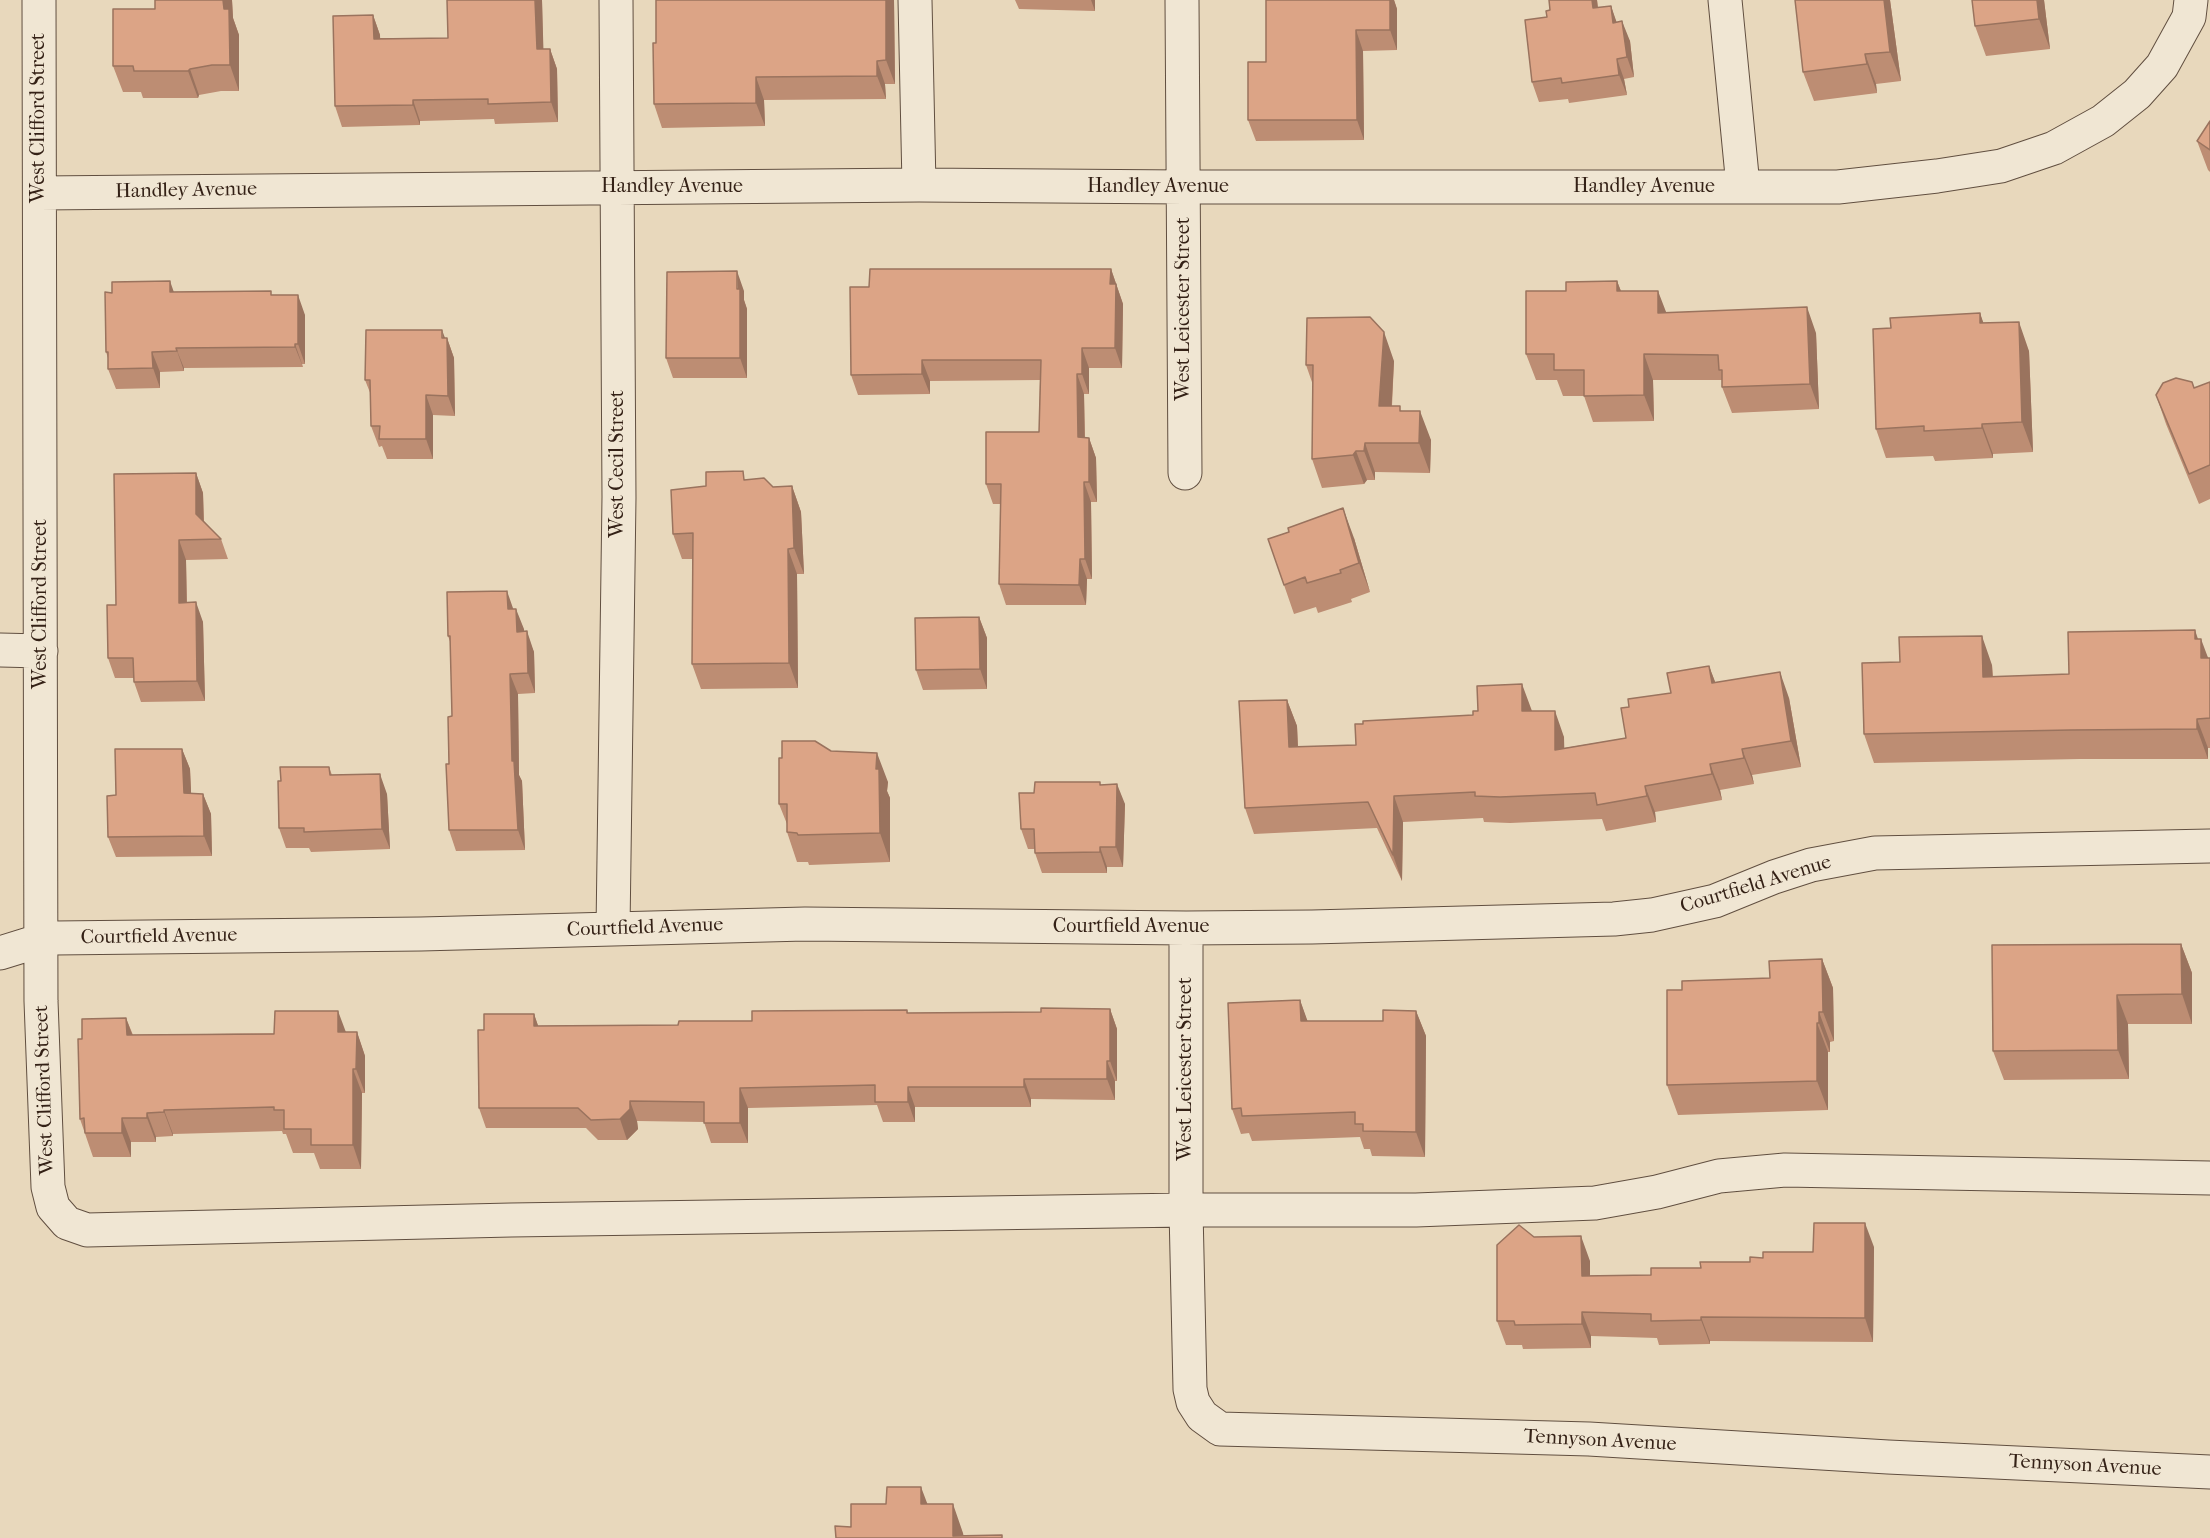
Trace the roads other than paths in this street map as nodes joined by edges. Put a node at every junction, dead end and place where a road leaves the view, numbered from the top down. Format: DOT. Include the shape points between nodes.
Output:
graph roads {
  1 [pos="39,0"];
  2 [pos="616,0"];
  3 [pos="915,0"];
  4 [pos="1182,0"];
  5 [pos="1725,0"];
  6 [pos="2197,7"];
  7 [pos="919,185"];
  8 [pos="1743,186"];
  9 [pos="616,187"];
  10 [pos="1184,188"];
  11 [pos="39,193"];
  12 [pos="1185,473"];
  13 [pos="0,650"];
  14 [pos="41,651"];
  15 [pos="2210,846"];
  16 [pos="1186,928"];
  17 [pos="613,929"];
  18 [pos="42,940"];
  19 [pos="0,953"];
  20 [pos="2210,1178"];
  21 [pos="1186,1210"];
  22 [pos="2210,1472"];
  1 -- 11 [label="street, West Clifford Street"];
  2 -- 9 [label="street, West Cecil Street"];
  3 -- 7 [label="street"];
  4 -- 10 [label="street, West Leicester Street"];
  5 -- 8 [label="street"];
  6 -- 8 [label="street, Handley Avenue" via="2162,66 2137,94 2103,121 2054,148 2001,166 1937,176 1838,187"];
  7 -- 9 [label="street, Handley Avenue"];
  7 -- 10 [label="street, Handley Avenue"];
  8 -- 10 [label="street, Handley Avenue"];
  9 -- 11 [label="street, Handley Avenue"];
  9 -- 17 [label="street, West Cecil Street" via="619,497"];
  10 -- 12 [label="street, West Leicester Street"];
  11 -- 14 [label="street, West Clifford Street"];
  13 -- 14 [label="street"];
  14 -- 18 [label="street, West Clifford Street"];
  15 -- 16 [label="street, Courtfield Avenue" via="1875,853 1811,865 1715,902 1614,919"];
  16 -- 17 [label="street, Courtfield Avenue" via="805,924"];
  16 -- 21 [label="street, West Leicester Street"];
  17 -- 18 [label="street, Courtfield Avenue"];
  18 -- 19 [label="street, Courtfield Avenue"];
  18 -- 21 [label="street, West Clifford Street" via="48,1187 53,1207 67,1223 87,1230"];
  20 -- 21 [label="street" via="1785,1170 1719,1176 1595,1203 1416,1210"];
  21 -- 22 [label="street, Tennyson Avenue" via="1190,1389 1202,1416 1220,1429 1589,1439"];
}
